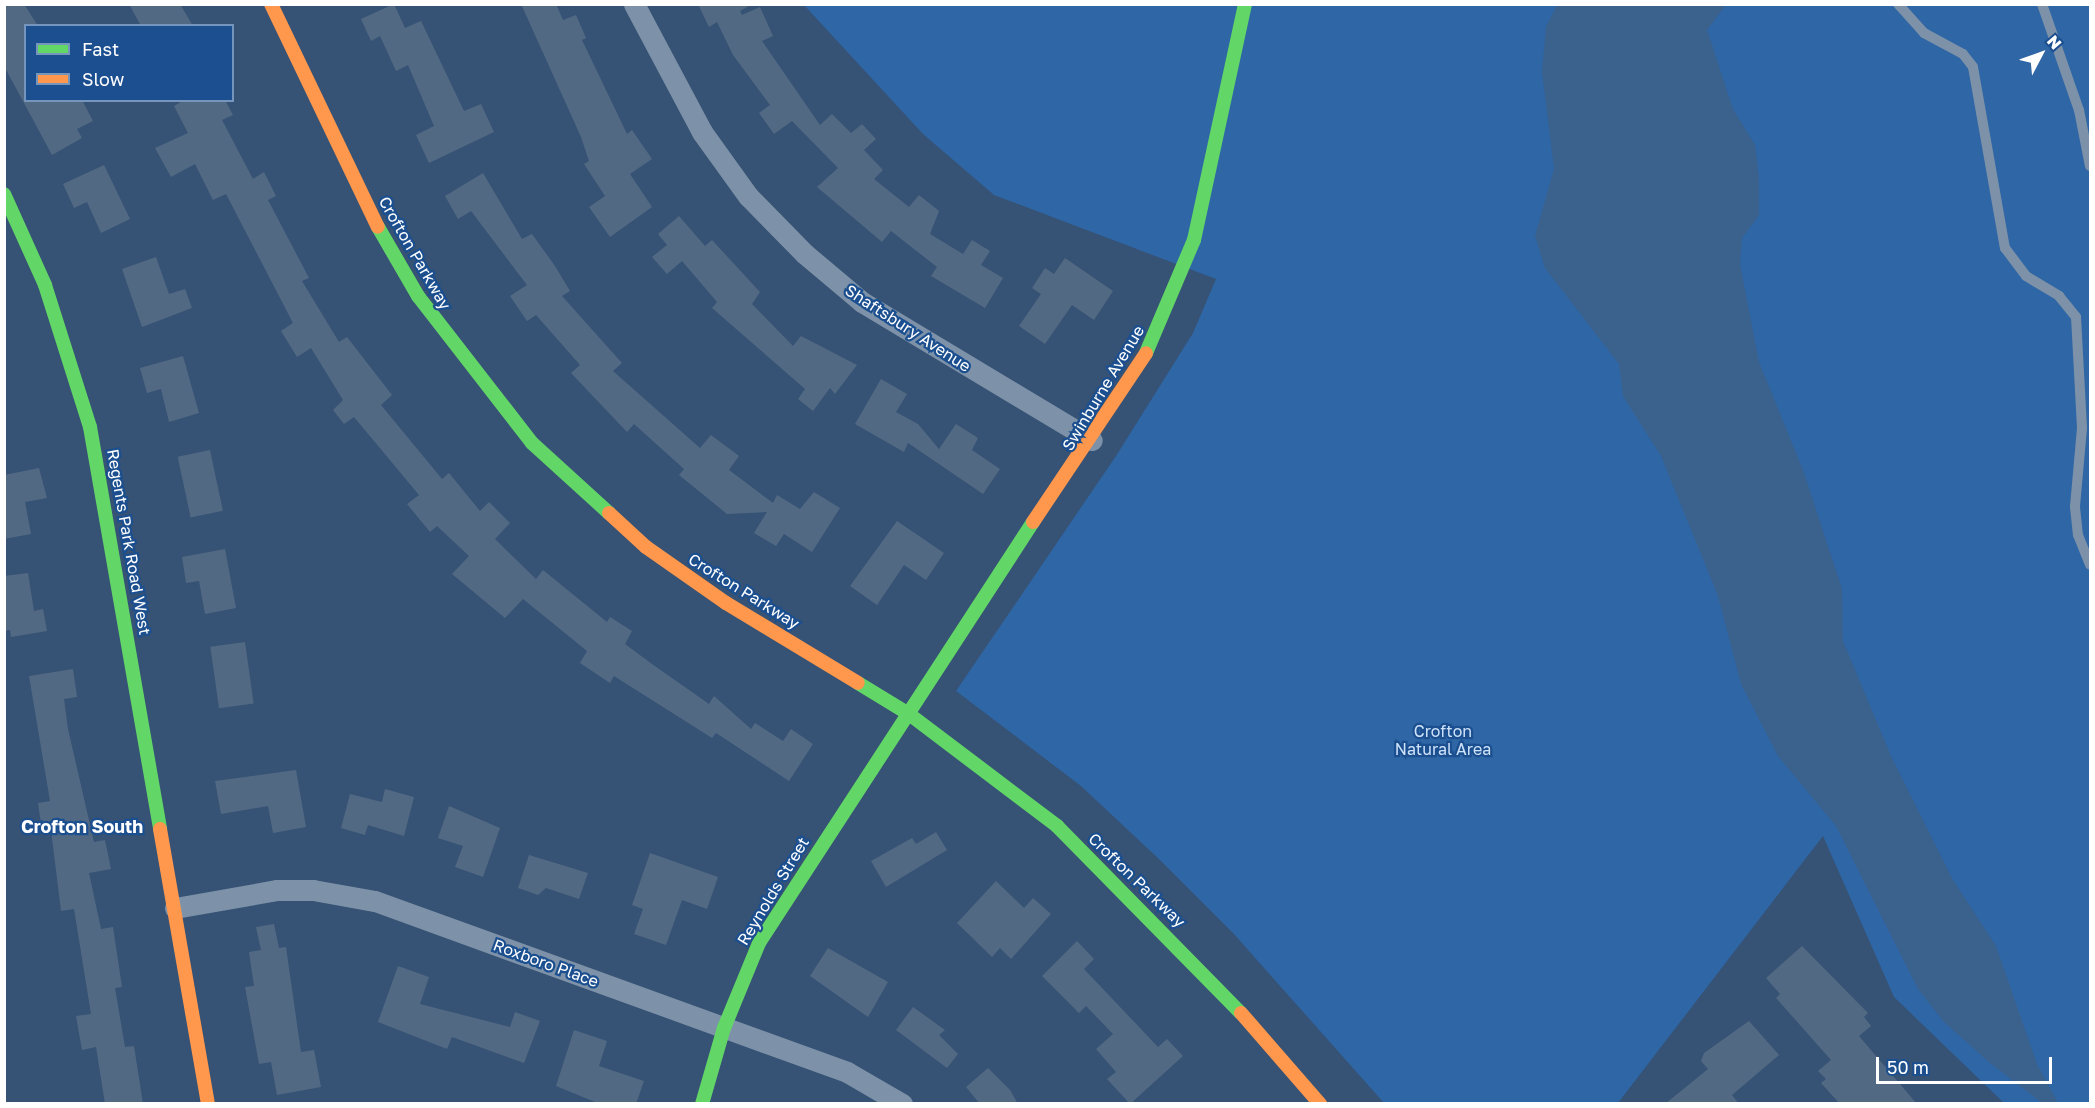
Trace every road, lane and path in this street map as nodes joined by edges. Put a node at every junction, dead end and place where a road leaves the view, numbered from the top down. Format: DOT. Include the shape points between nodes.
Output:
graph roads {
  1 [pos="271,4"];
  2 [pos="634,4"];
  3 [pos="1245,4"];
  4 [pos="1898,4"];
  5 [pos="2042,4"];
  6 [pos="2091,166"];
  7 [pos="4,194"];
  8 [pos="1092,440"];
  9 [pos="2091,565"];
  10 [pos="909,714"];
  11 [pos="175,908"];
  12 [pos="724,1028"];
  13 [pos="208,1104"];
  14 [pos="702,1104"];
  15 [pos="902,1104"];
  16 [pos="1320,1104"];
  1 -- 10 [label="street, Crofton Parkway" via="369,210 418,297 532,444 646,547 726,603"];
  2 -- 8 [label="street, Shaftsbury Avenue" via="702,132 748,196 805,254 871,308"];
  3 -- 8 [label="street, Swinburne Avenue" via="1194,240 1148,349"];
  4 -- 9 [label="lane" via="1924,33 1963,54 1973,68 2005,248 2026,276 2060,296 2076,317 2082,428 2075,507 2078,535"];
  5 -- 6 [label="lane" via="2079,110"];
  7 -- 11 [label="street, Regents Park Road West" via="45,285 90,427"];
  8 -- 10 [label="street, Swinburne Avenue"];
  10 -- 12 [label="street, Reynolds Street" via="790,890 759,944"];
  10 -- 16 [label="street, Crofton Parkway" via="1057,826 1131,893"];
  11 -- 12 [label="street, Roxboro Place" via="277,890 343,893"];
  11 -- 13 [label="street, Regents Park Road West"];
  12 -- 14 [label="street, Reynolds Street"];
  12 -- 15 [label="street, Roxboro Place" via="848,1072"];
}
